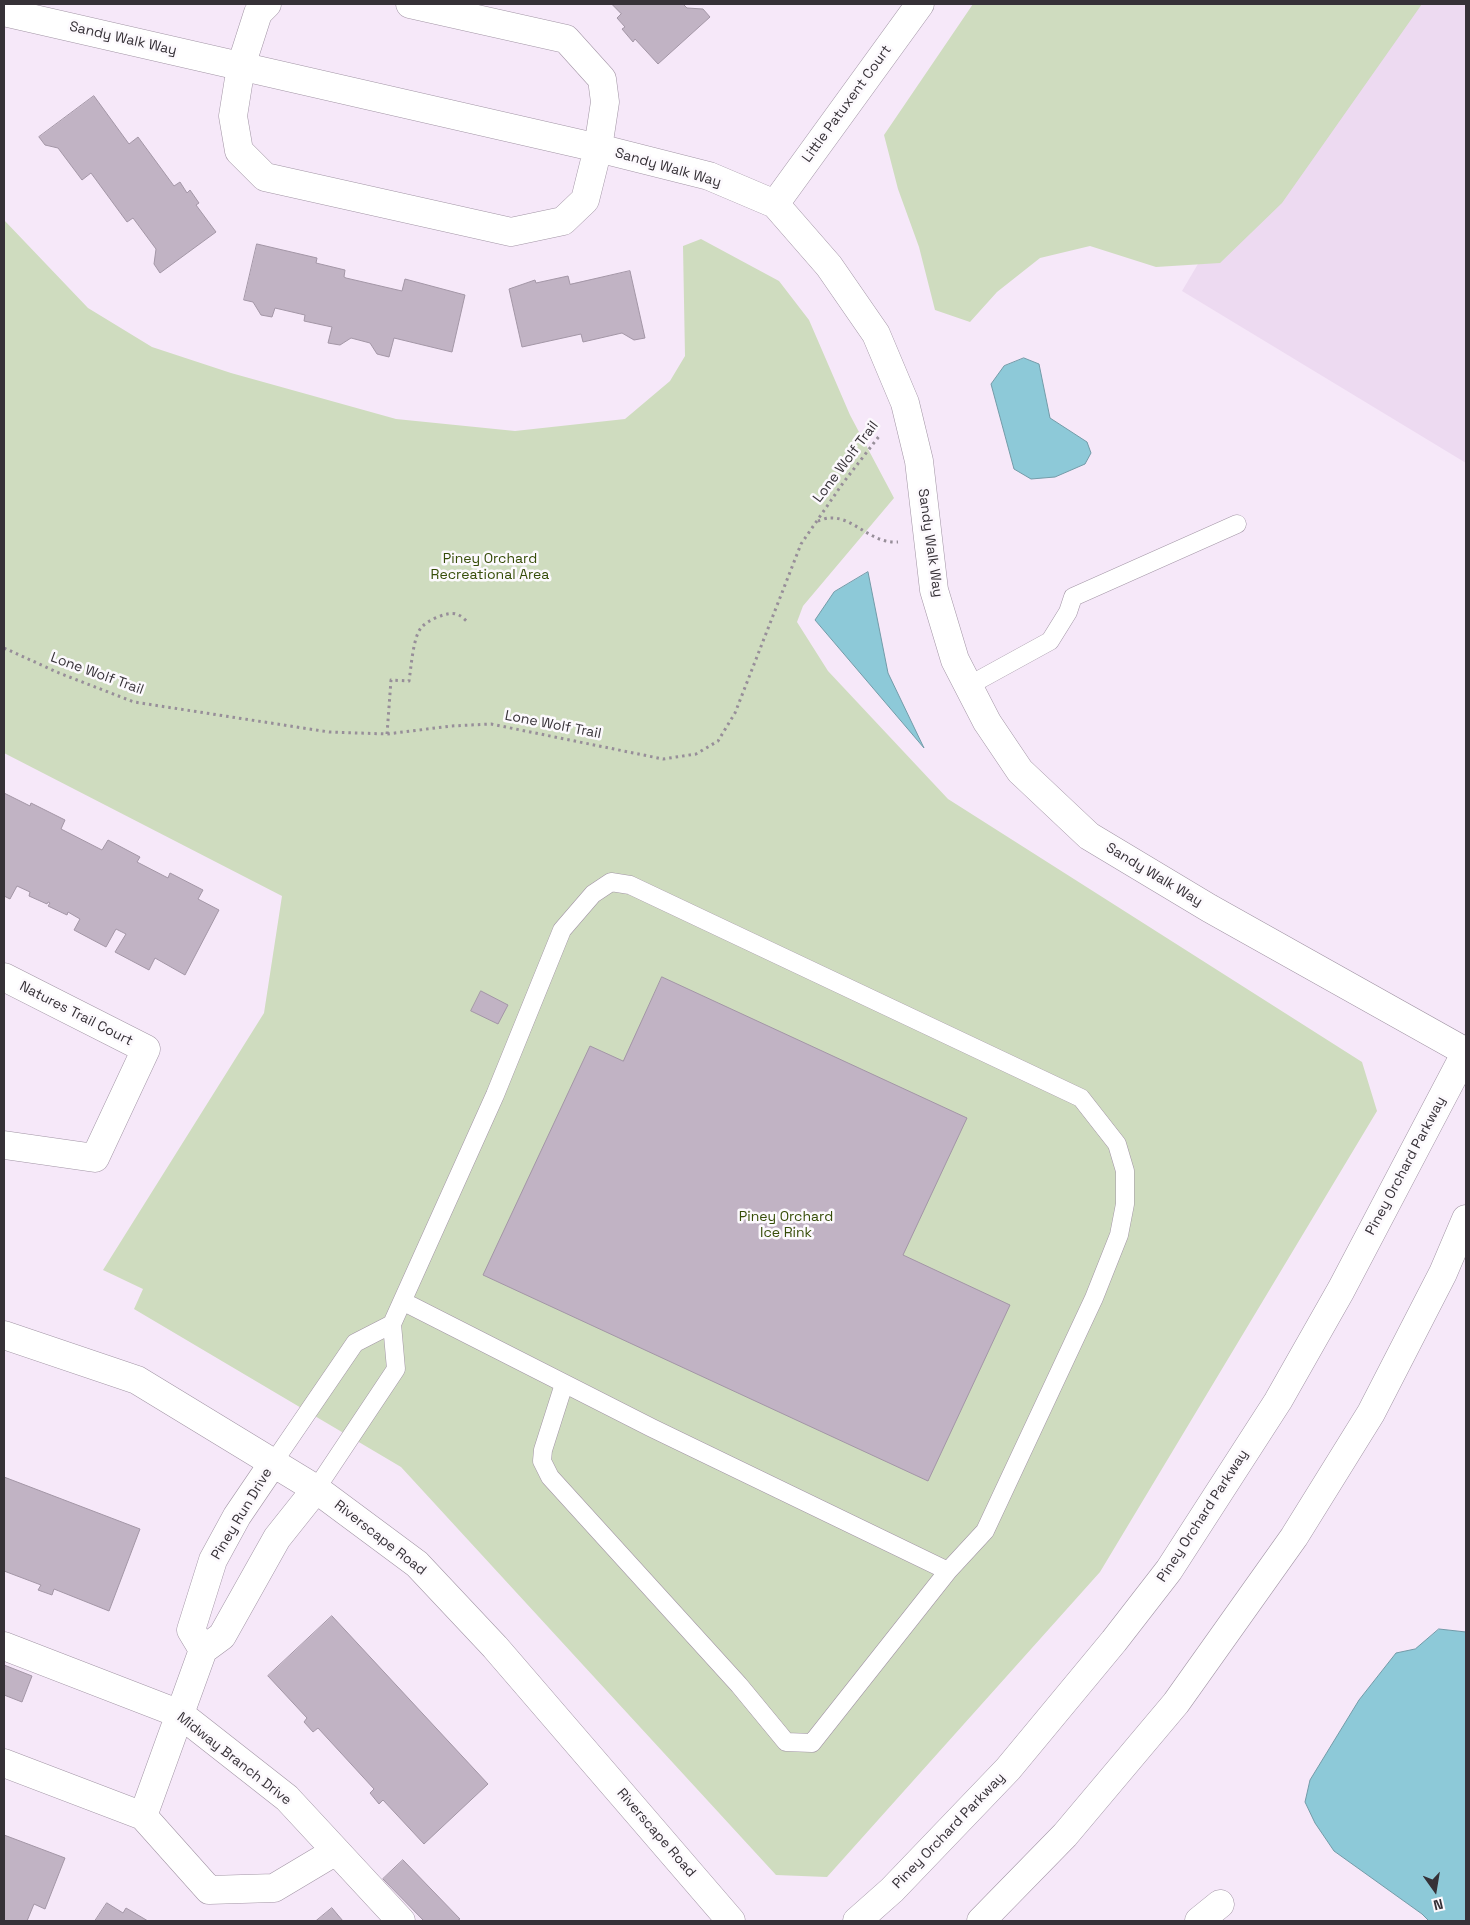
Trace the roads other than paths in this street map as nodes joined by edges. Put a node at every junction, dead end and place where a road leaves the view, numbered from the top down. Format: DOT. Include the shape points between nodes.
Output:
graph roads {
  1 [pos="268,4"];
  2 [pos="410,4"];
  3 [pos="920,4"];
  4 [pos="4,12"];
  5 [pos="242,66"];
  6 [pos="598,148"];
  7 [pos="775,204"];
  8 [pos="1237,524"];
  9 [pos="968,686"];
  10 [pos="4,977"];
  11 [pos="1466,1052"];
  12 [pos="4,1145"];
  13 [pos="1466,1219"];
  14 [pos="404,1302"];
  15 [pos="392,1324"];
  16 [pos="4,1335"];
  17 [pos="564,1384"];
  18 [pos="273,1463"];
  19 [pos="316,1489"];
  20 [pos="948,1571"];
  21 [pos="4,1646"];
  22 [pos="203,1650"];
  23 [pos="180,1714"];
  24 [pos="4,1763"];
  25 [pos="143,1816"];
  26 [pos="336,1851"];
  27 [pos="1220,1904"];
  28 [pos="401,1921"];
  29 [pos="731,1921"];
  30 [pos="857,1921"];
  31 [pos="981,1921"];
  32 [pos="1199,1921"];
  1 -- 5 [label="street, Sandy Walk Way" via="258,13"];
  2 -- 6 [label="street, Sandy Walk Way" via="566,39 602,79 605,102"];
  3 -- 7 [label="street, Little Patuxent Court"];
  4 -- 5 [label="street, Sandy Walk Way"];
  5 -- 6 [label="street, Sandy Walk Way"];
  5 -- 6 [label="street, Sandy Walk Way" via="233,116 239,151 265,178 511,232 563,221 585,200"];
  6 -- 7 [label="street, Sandy Walk Way" via="709,176"];
  7 -- 9 [label="street, Sandy Walk Way" via="830,266 876,334 904,404 919,461 934,590 954,660"];
  8 -- 9 [label="lane" via="1073,597 1068,612 1050,640"];
  9 -- 11 [label="street, Sandy Walk Way" via="987,722 1020,771 1089,836 1209,908"];
  10 -- 12 [label="street, Natures Trail Court" via="146,1049 95,1158"];
  11 -- 30 [label="street, Piney Orchard Parkway" via="1341,1290 1292,1375 1169,1570 1008,1769 892,1890"];
  13 -- 31 [label="street" via="1371,1413 1294,1538 1176,1703 1066,1835"];
  14 -- 15 [label="lane"];
  14 -- 17 [label="lane"];
  14 -- 20 [label="lane" via="495,1095 562,930 593,894 611,882 630,885 1081,1098 1117,1144 1125,1171 1125,1204 1118,1235 1094,1298 985,1531"];
  15 -- 18 [label="lane" via="355,1343"];
  15 -- 19 [label="lane" via="396,1369"];
  16 -- 18 [label="street, Riverscape Road" via="138,1380"];
  17 -- 20 [label="lane"];
  17 -- 20 [label="lane" via="543,1450 542,1461 550,1477 786,1742 812,1743"];
  18 -- 19 [label="street, Riverscape Road"];
  18 -- 22 [label="street, Piney Run Drive" via="212,1560 191,1630"];
  19 -- 22 [label="street" via="277,1538 222,1636"];
  19 -- 29 [label="street, Riverscape Road" via="417,1564 495,1647"];
  21 -- 23 [label="street, Midway Branch Drive"];
  22 -- 23 [label="street"];
  23 -- 25 [label="street"];
  23 -- 26 [label="street, Midway Branch Drive" via="287,1798"];
  24 -- 25 [label="street"];
  25 -- 26 [label="street" via="209,1890 274,1888"];
  26 -- 28 [label="street, Midway Branch Drive"];
  27 -- 32 [label="street"];
}
